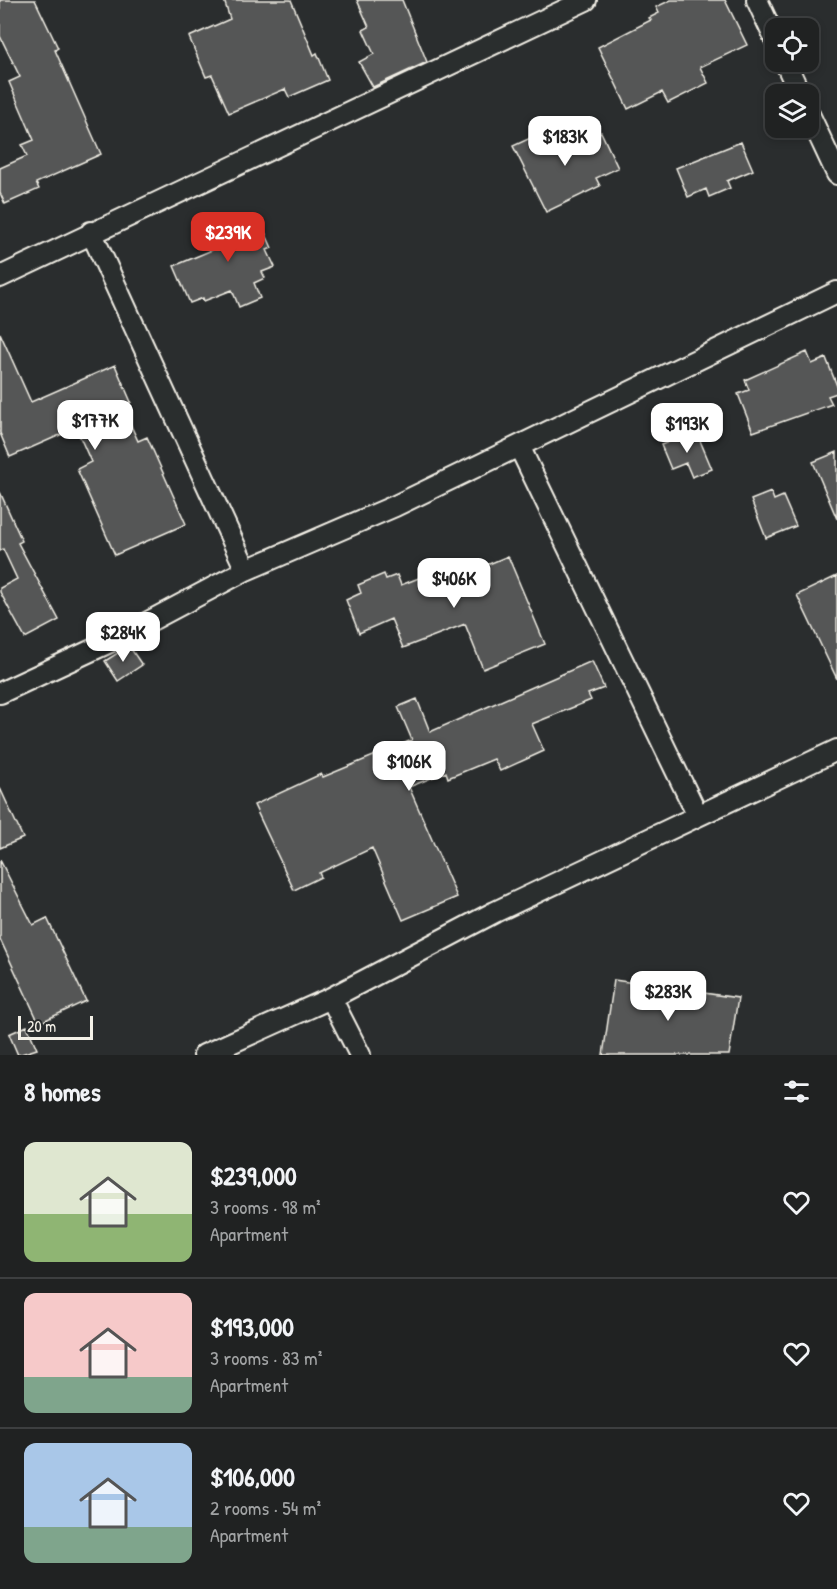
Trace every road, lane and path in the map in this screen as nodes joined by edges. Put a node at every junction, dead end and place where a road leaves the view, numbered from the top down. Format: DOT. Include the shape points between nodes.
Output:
graph roads {
  1 [pos="586,0"];
  2 [pos="757,0"];
  3 [pos="765,18"];
  4 [pos="819,136"];
  5 [pos="837,174"];
  6 [pos="91,232"];
  7 [pos="0,277"];
  8 [pos="837,292"];
  9 [pos="519,446"];
  10 [pos="246,570"];
  11 [pos="0,693"];
  12 [pos="837,750"];
  13 [pos="697,814"];
  14 [pos="331,998"];
  15 [pos="204,1055"];
  16 [pos="360,1055"];
  1 -- 6 [label="street"];
  2 -- 3 [label="street"];
  4 -- 5 [label="street"];
  6 -- 7 [label="street"];
  6 -- 10 [label="street"];
  8 -- 9 [label="street"];
  9 -- 10 [label="street" via="395,506"];
  9 -- 13 [label="street"];
  10 -- 11 [label="street" via="116,639"];
  12 -- 13 [label="street"];
  13 -- 14 [label="street" via="495,912"];
  14 -- 15 [label="street"];
  14 -- 16 [label="street"];
}
